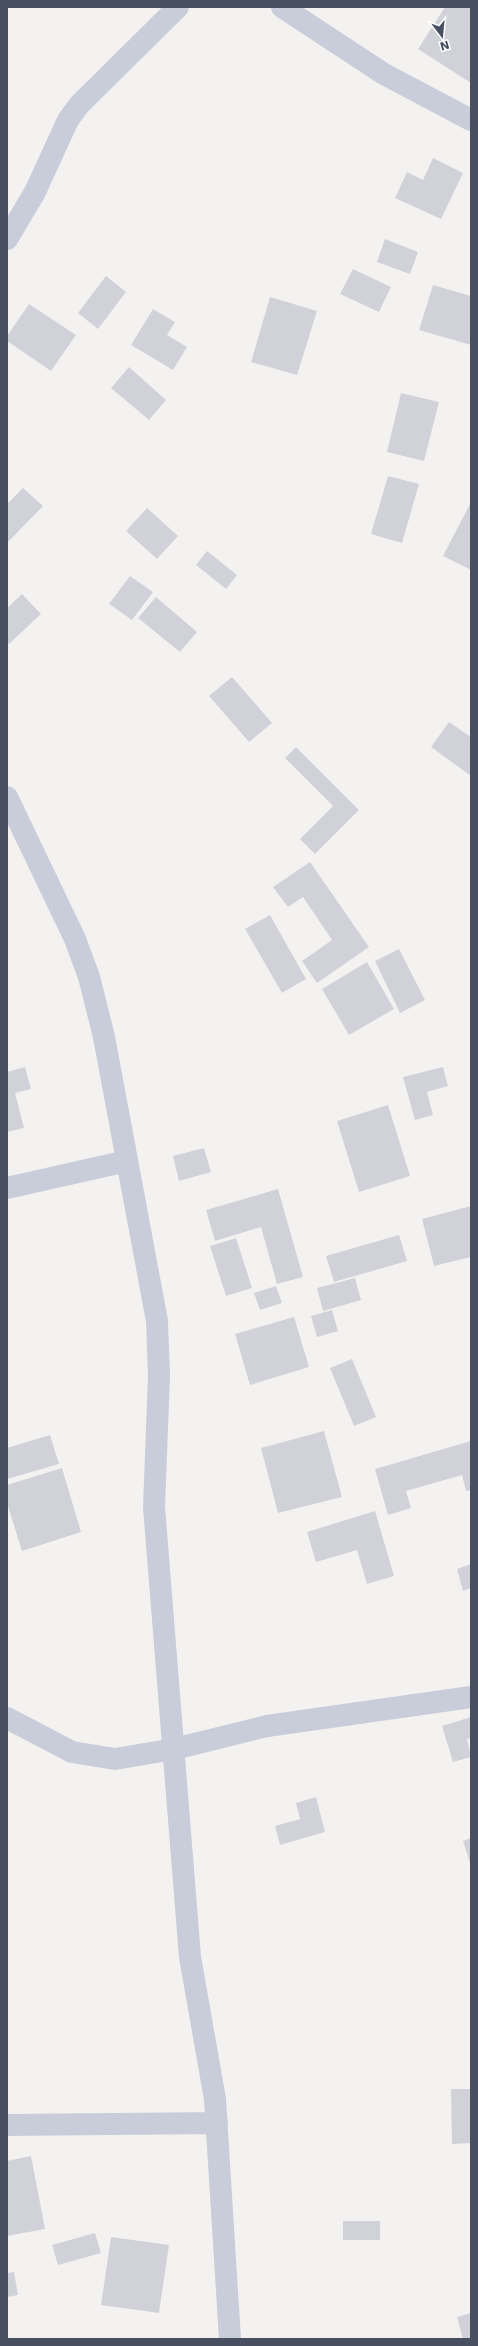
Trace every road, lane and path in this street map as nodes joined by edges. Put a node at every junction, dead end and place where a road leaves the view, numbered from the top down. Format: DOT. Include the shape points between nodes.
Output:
graph roads {
  1 [pos="178,7"];
  2 [pos="282,7"];
  3 [pos="471,120"];
  4 [pos="7,239"];
  5 [pos="7,797"];
  6 [pos="127,1161"];
  7 [pos="7,1188"];
  8 [pos="471,1697"];
  9 [pos="7,1718"];
  10 [pos="174,1749"];
  11 [pos="216,2123"];
  12 [pos="7,2125"];
  13 [pos="230,2339"];
  1 -- 4 [label="street" via="75,110 56,144 35,192"];
  2 -- 3 [label="street" via="384,74"];
  5 -- 6 [label="street" via="75,939 88,977 104,1037"];
  6 -- 7 [label="street"];
  6 -- 10 [label="street" via="157,1321 160,1376 154,1507"];
  8 -- 10 [label="street" via="267,1726"];
  9 -- 10 [label="street" via="72,1752 102,1758 122,1759"];
  10 -- 11 [label="street" via="190,1957 208,2048"];
  11 -- 12 [label="street"];
  11 -- 13 [label="street"];
}
